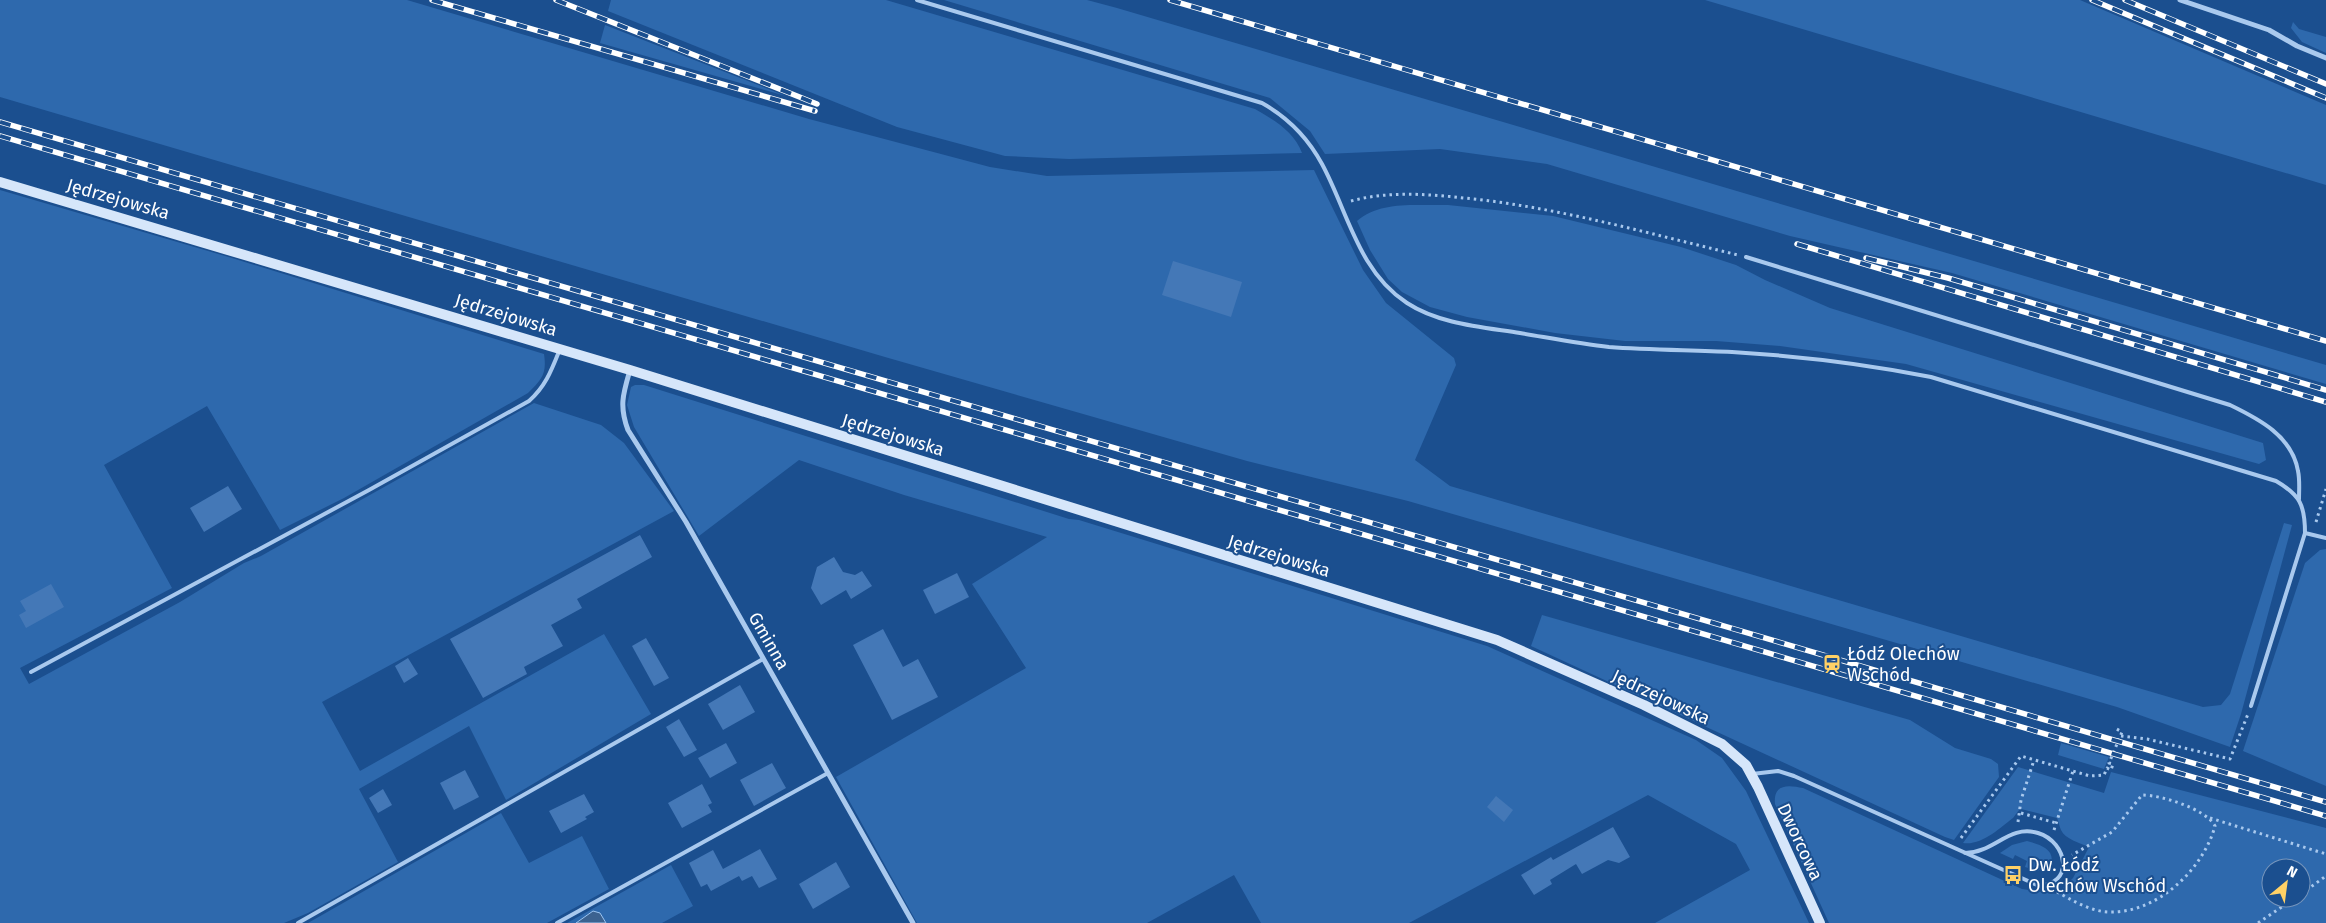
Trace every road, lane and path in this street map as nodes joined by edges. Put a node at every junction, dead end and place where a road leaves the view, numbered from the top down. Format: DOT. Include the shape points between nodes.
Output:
graph roads {
  1 [pos="917,0"];
  2 [pos="2180,0"];
  3 [pos="2326,58"];
  4 [pos="0,182"];
  5 [pos="1340,205"];
  6 [pos="1746,257"];
  7 [pos="560,349"];
  8 [pos="630,370"];
  9 [pos="2326,489"];
  10 [pos="2299,499"];
  11 [pos="2305,533"];
  12 [pos="2313,535"];
  13 [pos="2326,538"];
  14 [pos="764,659"];
  15 [pos="32,672"];
  16 [pos="2251,706"];
  17 [pos="2115,728"];
  18 [pos="2121,736"];
  19 [pos="2034,760"];
  20 [pos="2073,771"];
  21 [pos="828,774"];
  22 [pos="1751,774"];
  23 [pos="2210,818"];
  24 [pos="1953,849"];
  25 [pos="1965,853"];
  26 [pos="2326,854"];
  27 [pos="2063,860"];
  28 [pos="2326,876"];
  29 [pos="2044,886"];
  30 [pos="2311,887"];
  31 [pos="2280,908"];
  32 [pos="298,923"];
  33 [pos="557,923"];
  34 [pos="912,923"];
  35 [pos="1820,923"];
  36 [pos="2258,923"];
  1 -- 5 [label="lane" via="1262,103 1280,113 1296,128 1321,162"];
  2 -- 3 [label="street" via="2269,30"];
  4 -- 7 [label="street, Jędrzejowska"];
  5 -- 6 [label="path" via="1353,200 1417,193 1496,201 1559,212"];
  5 -- 10 [label="lane" via="1364,256 1378,277 1407,303 1431,316 1609,347 1735,352 1884,368 1931,377 2262,475 2290,489"];
  6 -- 10 [label="lane" via="2230,405 2262,421 2279,435 2293,454 2298,471"];
  7 -- 8 [label="street, Jędrzejowska"];
  7 -- 15 [label="lane" via="540,392 529,401"];
  8 -- 14 [label="street, Gminna" via="621,403 628,430 686,522"];
  8 -- 22 [label="street, Jędrzejowska" via="1497,640 1713,739 1739,757"];
  9 -- 12 [label="path"];
  10 -- 11 [label="lane"];
  11 -- 12 [label="lane"];
  11 -- 16 [label="lane"];
  12 -- 13 [label="lane"];
  14 -- 21 [label="street, Gminna"];
  14 -- 32 [label="lane"];
  16 -- 18 [label="path" via="2230,759"];
  17 -- 18 [label="path" via="2122,732"];
  18 -- 20 [label="path" via="2109,763 2113,764 2111,770 2107,768 2104,775 2090,776"];
  19 -- 20 [label="path"];
  19 -- 20 [label="path" via="2021,813 2056,823"];
  19 -- 24 [label="path" via="2021,756"];
  21 -- 33 [label="lane"];
  21 -- 34 [label="street, Gminna"];
  22 -- 24 [label="lane" via="1778,771 1794,776"];
  22 -- 35 [label="street, Dworcowa"];
  23 -- 26 [label="path"];
  23 -- 27 [label="path" via="2155,795 2142,795 2112,832"];
  23 -- 29 [label="path" via="2215,826 2211,840 2184,879 2162,898 2132,909 2109,912"];
  24 -- 25 [label="lane"];
  25 -- 27 [label="lane" via="1983,851 2008,836 2026,831 2052,839"];
  25 -- 29 [label="lane"];
  27 -- 29 [label="lane" via="2059,877"];
  28 -- 30 [label="path"];
  31 -- 36 [label="path"];
}
